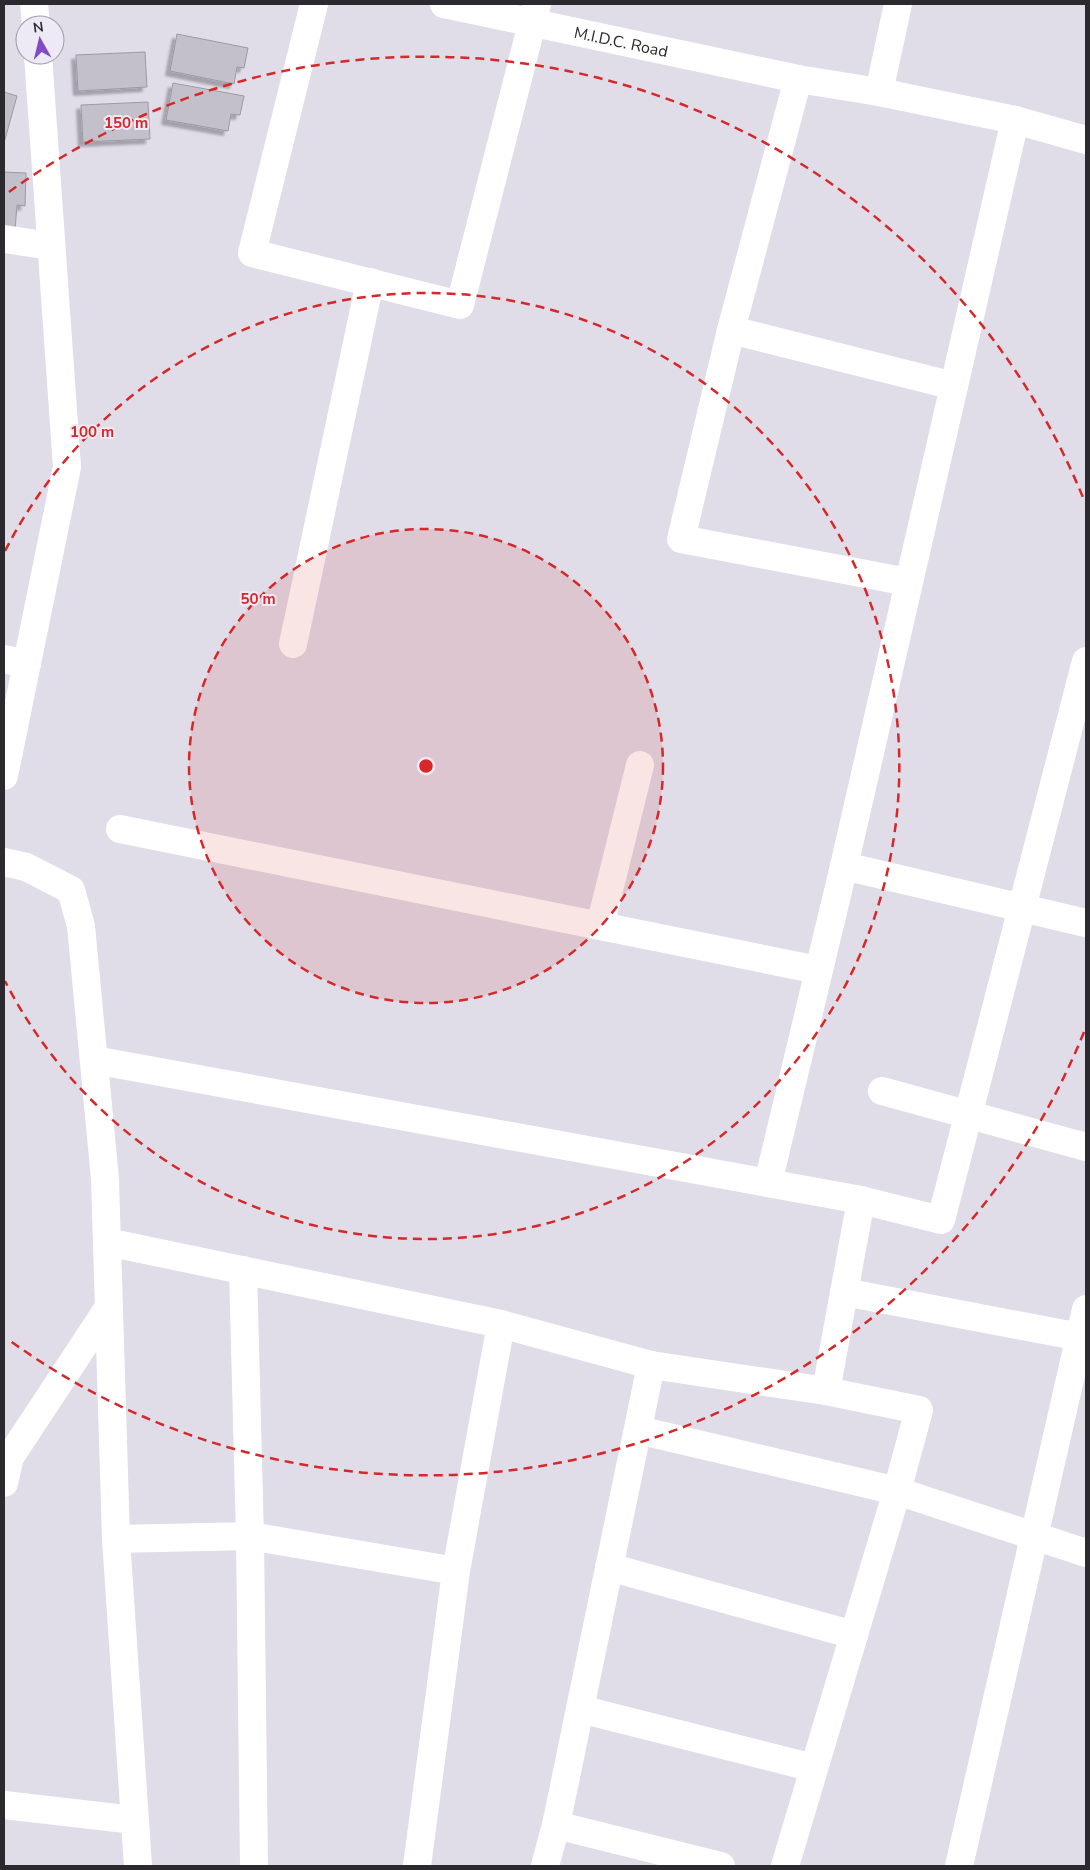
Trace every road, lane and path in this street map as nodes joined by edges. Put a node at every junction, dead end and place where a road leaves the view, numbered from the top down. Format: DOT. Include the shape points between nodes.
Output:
graph roads {
  1 [pos="314,4"];
  2 [pos="444,4"];
  3 [pos="898,4"];
  4 [pos="535,13"];
  5 [pos="39,65"];
  6 [pos="798,79"];
  7 [pos="879,92"];
  8 [pos="1016,120"];
  9 [pos="1086,140"];
  10 [pos="4,239"];
  11 [pos="51,246"];
  12 [pos="370,282"];
  13 [pos="731,330"];
  14 [pos="954,386"];
  15 [pos="908,582"];
  16 [pos="293,644"];
  17 [pos="15,661"];
  18 [pos="1086,661"];
  19 [pos="1079,717"];
  20 [pos="640,765"];
  21 [pos="4,776"];
  22 [pos="120,828"];
  23 [pos="4,862"];
  24 [pos="844,866"];
  25 [pos="1022,908"];
  26 [pos="1086,922"];
  27 [pos="600,926"];
  28 [pos="818,970"];
  29 [pos="94,1060"];
  30 [pos="882,1091"];
  31 [pos="968,1114"];
  32 [pos="1086,1147"];
  33 [pos="768,1183"];
  34 [pos="861,1200"];
  35 [pos="107,1242"];
  36 [pos="243,1270"];
  37 [pos="844,1292"];
  38 [pos="109,1307"];
  39 [pos="1086,1309"];
  40 [pos="502,1324"];
  41 [pos="1080,1337"];
  42 [pos="651,1365"];
  43 [pos="826,1391"];
  44 [pos="638,1430"];
  45 [pos="4,1483"];
  46 [pos="897,1491"];
  47 [pos="250,1536"];
  48 [pos="1034,1537"];
  49 [pos="116,1539"];
  50 [pos="1086,1553"];
  51 [pos="609,1566"];
  52 [pos="456,1571"];
  53 [pos="854,1635"];
  54 [pos="580,1709"];
  55 [pos="814,1768"];
  56 [pos="4,1806"];
  57 [pos="134,1820"];
  58 [pos="556,1825"];
  59 [pos="138,1866"];
  60 [pos="254,1866"];
  61 [pos="417,1866"];
  62 [pos="546,1866"];
  63 [pos="721,1866"];
  64 [pos="784,1866"];
  65 [pos="960,1866"];
  1 -- 12 [label="street" via="252,253"];
  2 -- 4 [label="street, M.I.D.C. Road"];
  3 -- 7 [label="street"];
  4 -- 6 [label="street, M.I.D.C. Road"];
  4 -- 12 [label="street" via="460,305"];
  5 -- 11 [label="street"];
  6 -- 7 [label="street, M.I.D.C. Road"];
  6 -- 13 [label="street"];
  7 -- 8 [label="street, M.I.D.C. Road"];
  8 -- 9 [label="street, M.I.D.C. Road"];
  8 -- 14 [label="street"];
  10 -- 11 [label="street"];
  11 -- 17 [label="street" via="67,467"];
  12 -- 16 [label="street"];
  13 -- 14 [label="street"];
  13 -- 15 [label="street" via="681,539"];
  14 -- 15 [label="street"];
  15 -- 24 [label="street"];
  17 -- 21 [label="street"];
  18 -- 19 [label="street"];
  19 -- 25 [label="street"];
  20 -- 27 [label="street"];
  22 -- 27 [label="street"];
  23 -- 29 [label="street" via="26,867 71,890 81,926"];
  24 -- 25 [label="street"];
  24 -- 28 [label="street"];
  25 -- 26 [label="street"];
  25 -- 31 [label="street"];
  27 -- 28 [label="street"];
  28 -- 33 [label="street"];
  29 -- 33 [label="street"];
  29 -- 35 [label="street"];
  30 -- 31 [label="street"];
  31 -- 32 [label="street"];
  31 -- 34 [label="street" via="941,1220"];
  33 -- 34 [label="street"];
  34 -- 37 [label="street"];
  35 -- 36 [label="street"];
  35 -- 38 [label="street"];
  36 -- 40 [label="street"];
  36 -- 47 [label="street"];
  37 -- 41 [label="street"];
  37 -- 43 [label="street"];
  38 -- 45 [label="street" via="10,1456"];
  38 -- 49 [label="street"];
  39 -- 41 [label="street"];
  40 -- 42 [label="street"];
  40 -- 52 [label="street"];
  41 -- 48 [label="street"];
  42 -- 43 [label="street"];
  42 -- 44 [label="street"];
  43 -- 46 [label="street" via="919,1410"];
  44 -- 46 [label="street"];
  44 -- 51 [label="street"];
  46 -- 48 [label="street"];
  46 -- 53 [label="street"];
  47 -- 49 [label="street"];
  47 -- 52 [label="street"];
  47 -- 60 [label="street"];
  48 -- 50 [label="street"];
  48 -- 65 [label="street"];
  49 -- 57 [label="street"];
  51 -- 53 [label="street"];
  51 -- 54 [label="street"];
  52 -- 61 [label="street"];
  53 -- 55 [label="street"];
  54 -- 55 [label="street"];
  54 -- 58 [label="street"];
  55 -- 64 [label="street"];
  56 -- 57 [label="street"];
  57 -- 59 [label="street"];
  58 -- 62 [label="street"];
  58 -- 63 [label="street"];
}
